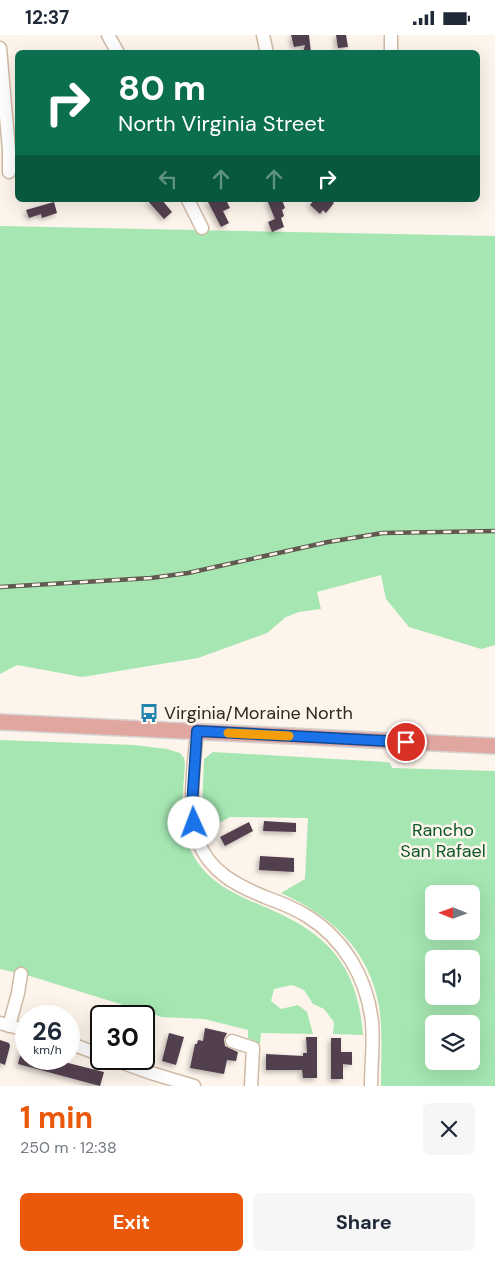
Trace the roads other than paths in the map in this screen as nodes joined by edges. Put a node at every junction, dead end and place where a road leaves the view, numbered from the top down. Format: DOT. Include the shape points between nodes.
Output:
graph roads {
  1 [pos="108,35"];
  2 [pos="263,35"];
  3 [pos="391,35"];
  4 [pos="0,47"];
  5 [pos="116,50"];
  6 [pos="266,50"];
  7 [pos="391,50"];
  8 [pos="8,172"];
  9 [pos="189,202"];
  10 [pos="202,228"];
  11 [pos="0,722"];
  12 [pos="197,731"];
  13 [pos="495,746"];
  14 [pos="21,974"];
  15 [pos="4,1025"];
  16 [pos="232,1041"];
  17 [pos="143,1070"];
  18 [pos="194,1086"];
  19 [pos="251,1086"];
  20 [pos="371,1086"];
  1 -- 5 [label="street"];
  2 -- 6 [label="street"];
  3 -- 7 [label="street"];
  4 -- 8 [label="street"];
  9 -- 10 [label="street"];
  11 -- 12 [label="main road"];
  12 -- 13 [label="main road"];
  12 -- 20 [label="street" via="192,805 198,841 209,861 228,879 306,915 331,935 350,958 364,989 372,1023"];
  14 -- 15 [label="street" via="18,993"];
  16 -- 19 [label="street" via="253,1048"];
  17 -- 18 [label="street"];
}
